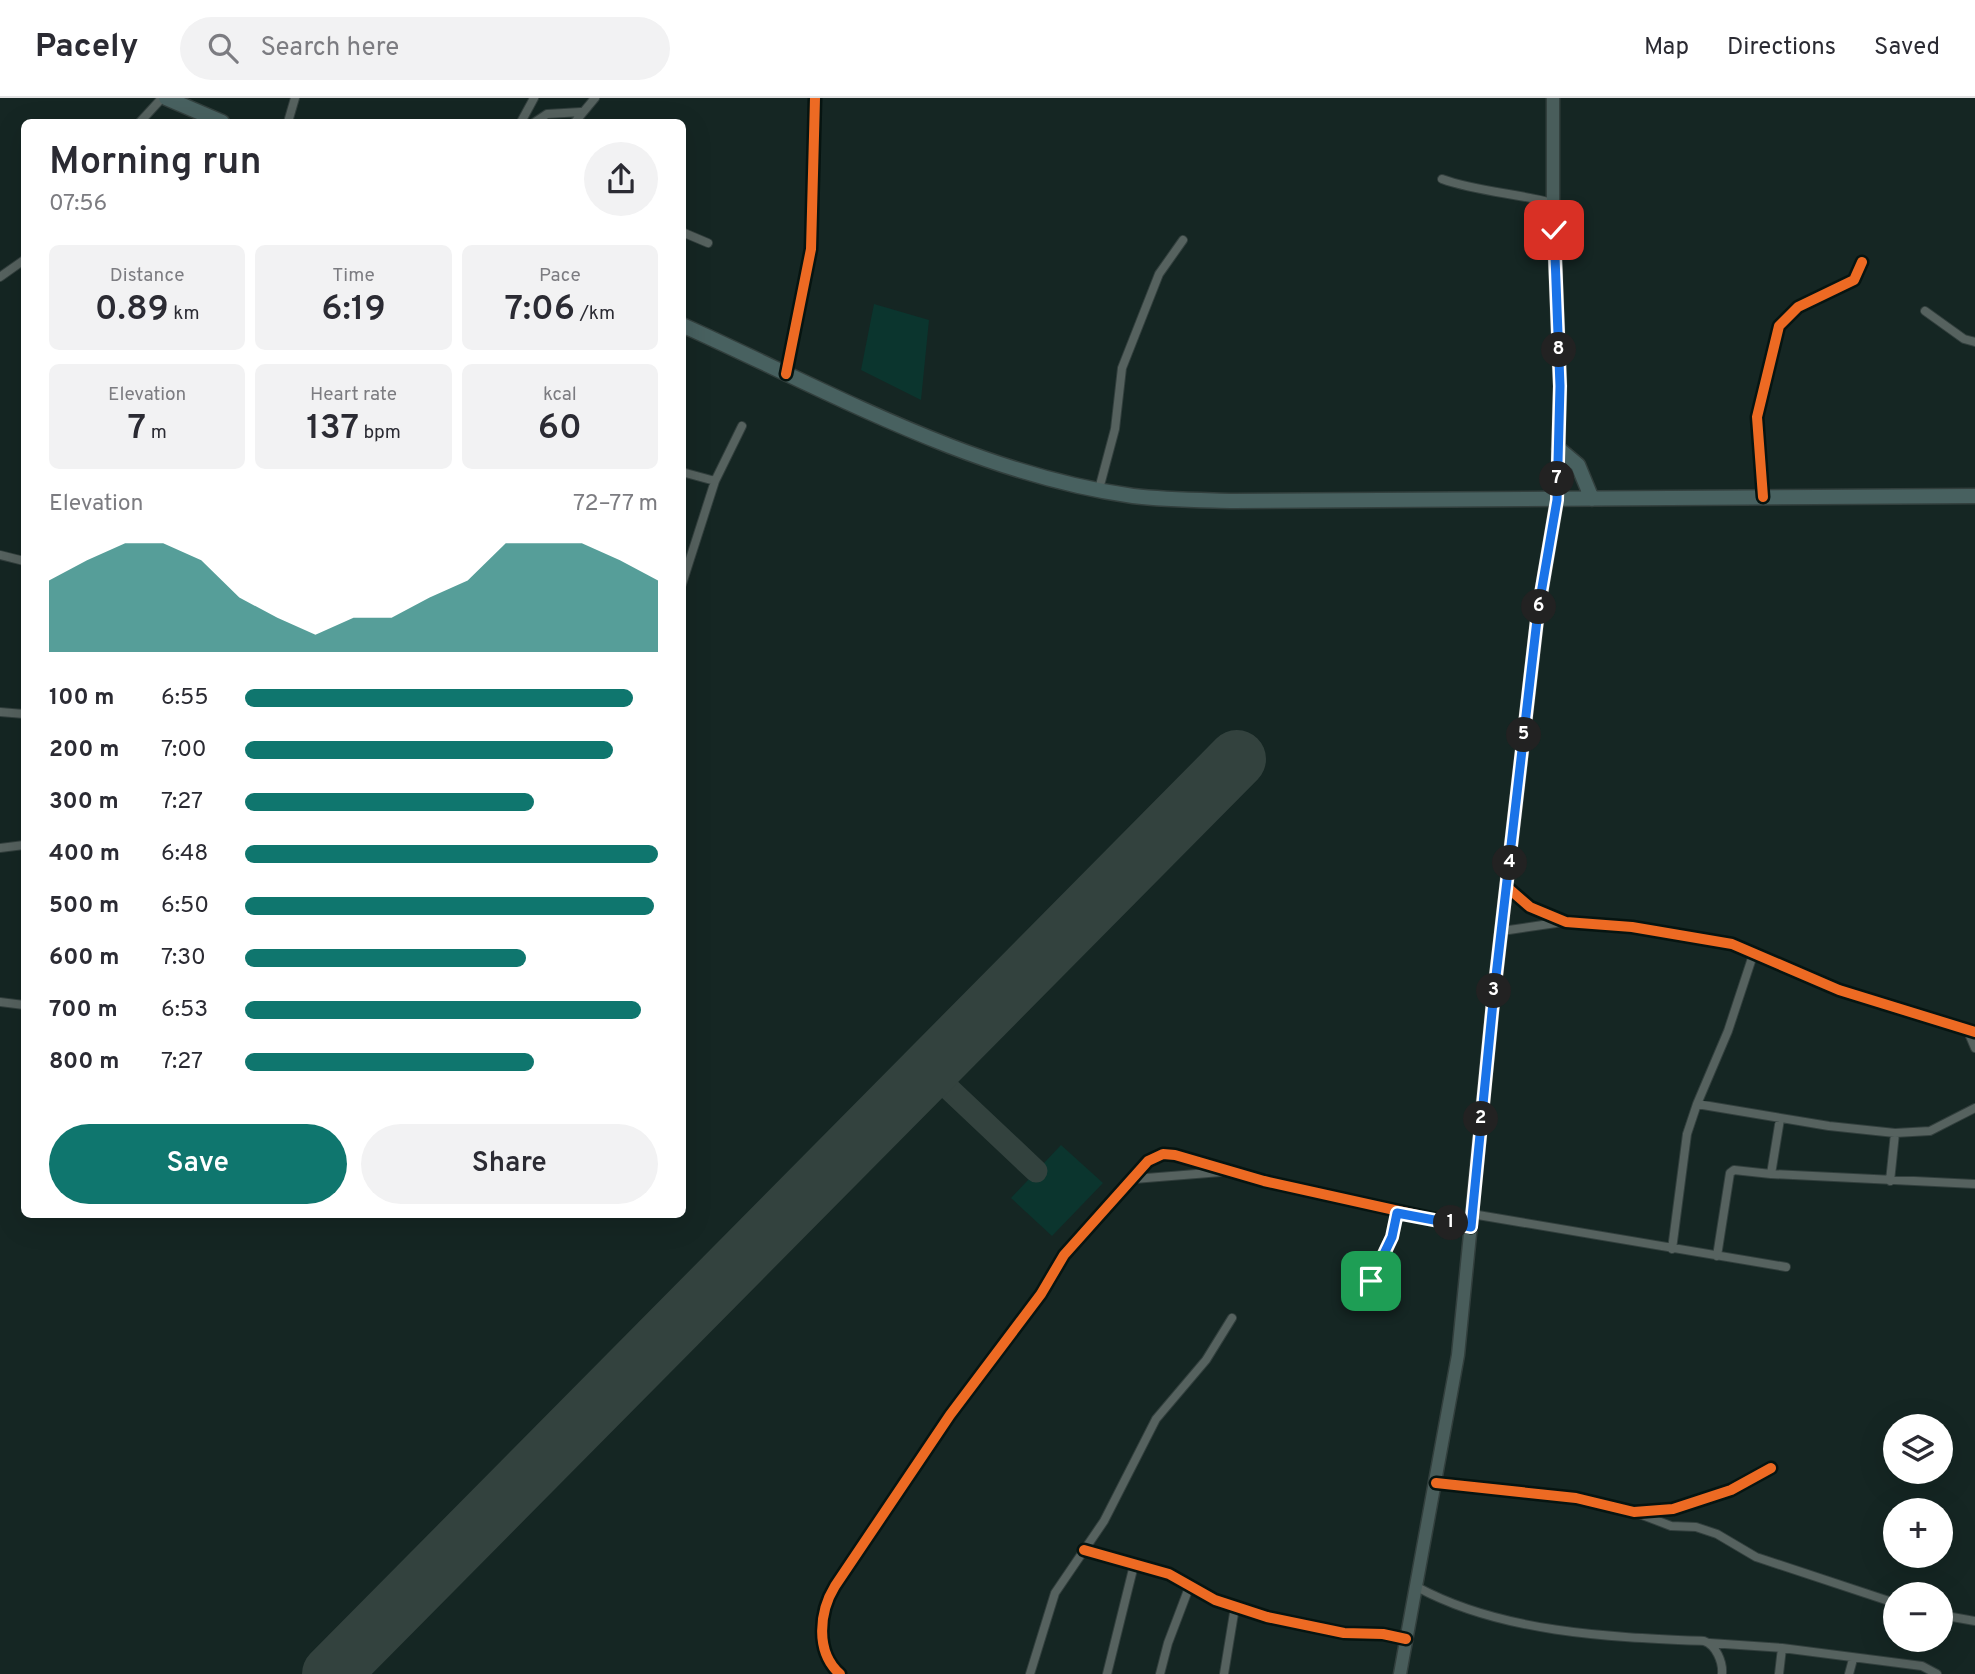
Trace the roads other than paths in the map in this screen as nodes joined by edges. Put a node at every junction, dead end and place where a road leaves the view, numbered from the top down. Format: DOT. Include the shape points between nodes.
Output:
graph roads {
  1 [pos="164,98"];
  2 [pos="295,98"];
  3 [pos="534,98"];
  4 [pos="595,98"];
  5 [pos="816,98"];
  6 [pos="1553,98"];
  7 [pos="582,113"];
  8 [pos="143,119"];
  9 [pos="215,119"];
  10 [pos="289,119"];
  11 [pos="523,119"];
  12 [pos="540,119"];
  13 [pos="577,119"];
  14 [pos="1442,179"];
  15 [pos="1553,203"];
  16 [pos="686,234"];
  17 [pos="1183,240"];
  18 [pos="708,243"];
  19 [pos="21,262"];
  20 [pos="1862,262"];
  21 [pos="0,277"];
  22 [pos="1924,311"];
  23 [pos="686,327"];
  24 [pos="1975,342"];
  25 [pos="786,374"];
  26 [pos="742,426"];
  27 [pos="1559,449"];
  28 [pos="686,473"];
  29 [pos="715,481"];
  30 [pos="1099,489"];
  31 [pos="1975,496"];
  32 [pos="1763,497"];
  33 [pos="1592,499"];
  34 [pos="1557,500"];
  35 [pos="0,555"];
  36 [pos="21,560"];
  37 [pos="686,571"];
  38 [pos="0,712"];
  39 [pos="21,714"];
  40 [pos="21,845"];
  41 [pos="0,848"];
  42 [pos="1507,887"];
  43 [pos="1566,922"];
  44 [pos="1502,931"];
  45 [pos="1754,952"];
  46 [pos="0,1002"];
  47 [pos="21,1005"];
  48 [pos="1971,1031"];
  49 [pos="1975,1048"];
  50 [pos="1697,1104"];
  51 [pos="1975,1108"];
  52 [pos="1780,1119"];
  53 [pos="1895,1133"];
  54 [pos="1224,1171"];
  55 [pos="1770,1174"];
  56 [pos="1135,1179"];
  57 [pos="1891,1181"];
  58 [pos="1975,1184"];
  59 [pos="1397,1213"];
  60 [pos="1471,1221"];
  61 [pos="1672,1248"];
  62 [pos="1717,1256"];
  63 [pos="1786,1267"];
  64 [pos="1371,1281"];
  65 [pos="1232,1318"];
  66 [pos="1771,1468"];
  67 [pos="1436,1483"];
  68 [pos="1634,1512"];
  69 [pos="1084,1550"];
  70 [pos="1134,1565"];
  71 [pos="1189,1585"];
  72 [pos="1416,1587"];
  73 [pos="1883,1599"];
  74 [pos="1235,1608"];
  75 [pos="1953,1617"];
  76 [pos="1975,1621"];
  77 [pos="1406,1639"];
  78 [pos="1710,1643"];
  79 [pos="1782,1648"];
  80 [pos="1853,1659"];
  81 [pos="840,1674"];
  82 [pos="1030,1674"];
  83 [pos="1107,1674"];
  84 [pos="1160,1674"];
  85 [pos="1224,1674"];
  86 [pos="1400,1674"];
  87 [pos="1723,1674"];
  88 [pos="1779,1674"];
  89 [pos="1849,1674"];
  90 [pos="1937,1674"];
  1 -- 8 [label="street"];
  1 -- 9 [label="highway"];
  2 -- 10 [label="street"];
  3 -- 11 [label="street"];
  4 -- 7 [label="street"];
  5 -- 25 [label="street" via="811,249"];
  6 -- 15 [label="main road"];
  7 -- 12 [label="street" via="547,114"];
  7 -- 13 [label="street"];
  14 -- 15 [label="street"];
  15 -- 27 [label="main road"];
  16 -- 18 [label="street"];
  17 -- 30 [label="street" via="1158,274 1122,368 1115,429"];
  19 -- 21 [label="street"];
  20 -- 32 [label="street" via="1854,280 1795,308 1779,326 1756,417"];
  22 -- 24 [label="street"];
  23 -- 25 [label="highway"];
  25 -- 30 [label="highway" via="958,447"];
  26 -- 29 [label="street"];
  27 -- 33 [label="highway" via="1578,465"];
  27 -- 34 [label="main road"];
  28 -- 29 [label="street"];
  29 -- 37 [label="street"];
  30 -- 34 [label="highway" via="1223,501"];
  31 -- 32 [label="highway"];
  32 -- 33 [label="highway"];
  33 -- 34 [label="highway"];
  34 -- 42 [label="main road" via="1538,611"];
  35 -- 36 [label="street"];
  38 -- 39 [label="street"];
  40 -- 41 [label="street"];
  42 -- 43 [label="street" via="1530,907"];
  42 -- 44 [label="main road"];
  43 -- 44 [label="street"];
  43 -- 45 [label="street" via="1681,934"];
  44 -- 60 [label="main road"];
  45 -- 48 [label="street" via="1839,990"];
  45 -- 50 [label="street"];
  46 -- 47 [label="street"];
  48 -- 49 [label="street"];
  50 -- 52 [label="street"];
  50 -- 61 [label="street" via="1682,1155"];
  51 -- 53 [label="street" via="1930,1130"];
  52 -- 53 [label="street"];
  52 -- 55 [label="street"];
  53 -- 57 [label="street"];
  54 -- 56 [label="street"];
  54 -- 56 [label="street" via="1163,1154 1149,1161"];
  54 -- 59 [label="street"];
  55 -- 57 [label="street"];
  55 -- 62 [label="street" via="1731,1171"];
  56 -- 81 [label="street" via="1064,1255 835,1586 824,1607 823,1643 830,1665"];
  57 -- 58 [label="street"];
  59 -- 60 [label="street"];
  59 -- 64 [label="street" via="1392,1237"];
  60 -- 61 [label="street"];
  60 -- 67 [label="main road" via="1457,1365"];
  61 -- 62 [label="street"];
  62 -- 63 [label="street"];
  65 -- 69 [label="street" via="1206,1360 1156,1419 1121,1492"];
  66 -- 68 [label="street" via="1731,1490 1673,1509"];
  67 -- 68 [label="street" via="1576,1498"];
  67 -- 72 [label="main road"];
  68 -- 73 [label="street" via="1671,1526 1717,1534 1756,1557"];
  69 -- 70 [label="street"];
  69 -- 82 [label="street" via="1051,1602"];
  70 -- 71 [label="street" via="1169,1574"];
  70 -- 83 [label="street"];
  71 -- 74 [label="street"];
  71 -- 84 [label="street"];
  72 -- 77 [label="main road"];
  72 -- 78 [label="street" via="1464,1609 1537,1624 1614,1637"];
  74 -- 77 [label="street" via="1317,1628"];
  74 -- 85 [label="street"];
  75 -- 76 [label="street"];
  77 -- 86 [label="main road"];
  78 -- 79 [label="street"];
  78 -- 87 [label="street"];
  79 -- 80 [label="street"];
  79 -- 88 [label="street"];
  80 -- 89 [label="street"];
  80 -- 90 [label="street" via="1922,1666"];
}
